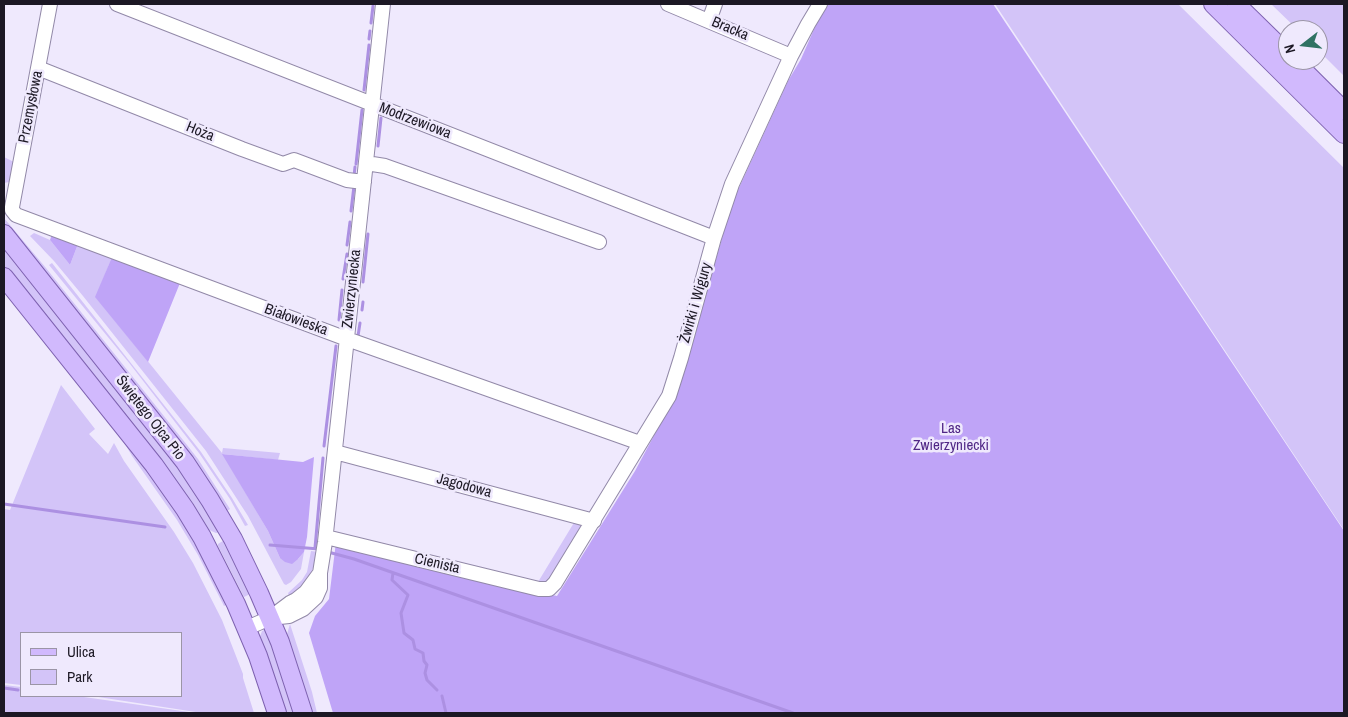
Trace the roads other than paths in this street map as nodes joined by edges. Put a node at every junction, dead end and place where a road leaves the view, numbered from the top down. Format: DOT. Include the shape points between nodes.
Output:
graph roads {
  1 [pos="50,4"];
  2 [pos="116,4"];
  3 [pos="383,4"];
  4 [pos="668,4"];
  5 [pos="715,4"];
  6 [pos="820,4"];
  7 [pos="1213,4"];
  8 [pos="1236,4"];
  9 [pos="709,20"];
  10 [pos="1278,45"];
  11 [pos="791,56"];
  12 [pos="38,68"];
  13 [pos="1303,70"];
  14 [pos="372,104"];
  15 [pos="1344,111"];
  16 [pos="1344,134"];
  17 [pos="366,162"];
  18 [pos="364,182"];
  19 [pos="12,210"];
  20 [pos="4,234"];
  21 [pos="714,238"];
  22 [pos="599,242"];
  23 [pos="4,278"];
  24 [pos="347,339"];
  25 [pos="640,443"];
  26 [pos="335,452"];
  27 [pos="594,521"];
  28 [pos="226,527"];
  29 [pos="202,537"];
  30 [pos="325,545"];
  31 [pos="549,589"];
  32 [pos="270,618"];
  33 [pos="247,628"];
  34 [pos="277,713"];
  35 [pos="303,713"];
  1 -- 12 [label="street, Przemysłowa"];
  2 -- 14 [label="street, Modrzewiowa"];
  3 -- 14 [label="street, Zwierzyniecka"];
  4 -- 9 [label="street, Bracka"];
  5 -- 9 [label="street"];
  6 -- 11 [label="street, Żwirki i Wigury"];
  7 -- 16 [label="main road"];
  8 -- 10 [label="main road"];
  9 -- 11 [label="street, Bracka"];
  11 -- 21 [label="street, Żwirki i Wigury" via="732,184"];
  12 -- 18 [label="street, Hoża" via="283,164 294,160 347,180"];
  12 -- 19 [label="street, Przemysłowa"];
  13 -- 15 [label="main road"];
  14 -- 17 [label="street, Zwierzyniecka"];
  14 -- 21 [label="street, Modrzewiowa"];
  17 -- 18 [label="street, Zwierzyniecka"];
  17 -- 22 [label="street"];
  18 -- 24 [label="street, Zwierzyniecka"];
  19 -- 24 [label="street, Białowieska" via="18,216 43,226"];
  20 -- 28 [label="main road, Świętego Ojca Pio" via="185,462"];
  21 -- 25 [label="street, Żwirki i Wigury" via="669,396"];
  23 -- 29 [label="main road, Świętego Ojca Pio" via="154,465"];
  24 -- 25 [label="street, Białowieska"];
  24 -- 26 [label="street, Zwierzyniecka"];
  25 -- 27 [label="street, Żwirki i Wigury"];
  26 -- 27 [label="street, Jagodowa"];
  26 -- 30 [label="street, Zwierzyniecka"];
  27 -- 31 [label="street, Żwirki i Wigury"];
  28 -- 29 [label="main road" via="223,536 217,539"];
  28 -- 32 [label="main road, Świętego Ojca Pio"];
  29 -- 33 [label="main road, Świętego Ojca Pio"];
  30 -- 31 [label="street, Cienista"];
  30 -- 32 [label="street, Zwierzyniecka" via="316,597 289,616"];
  32 -- 33 [label="street, Zwierzyniecka"];
  32 -- 35 [label="main road"];
  33 -- 34 [label="main road"];
}
